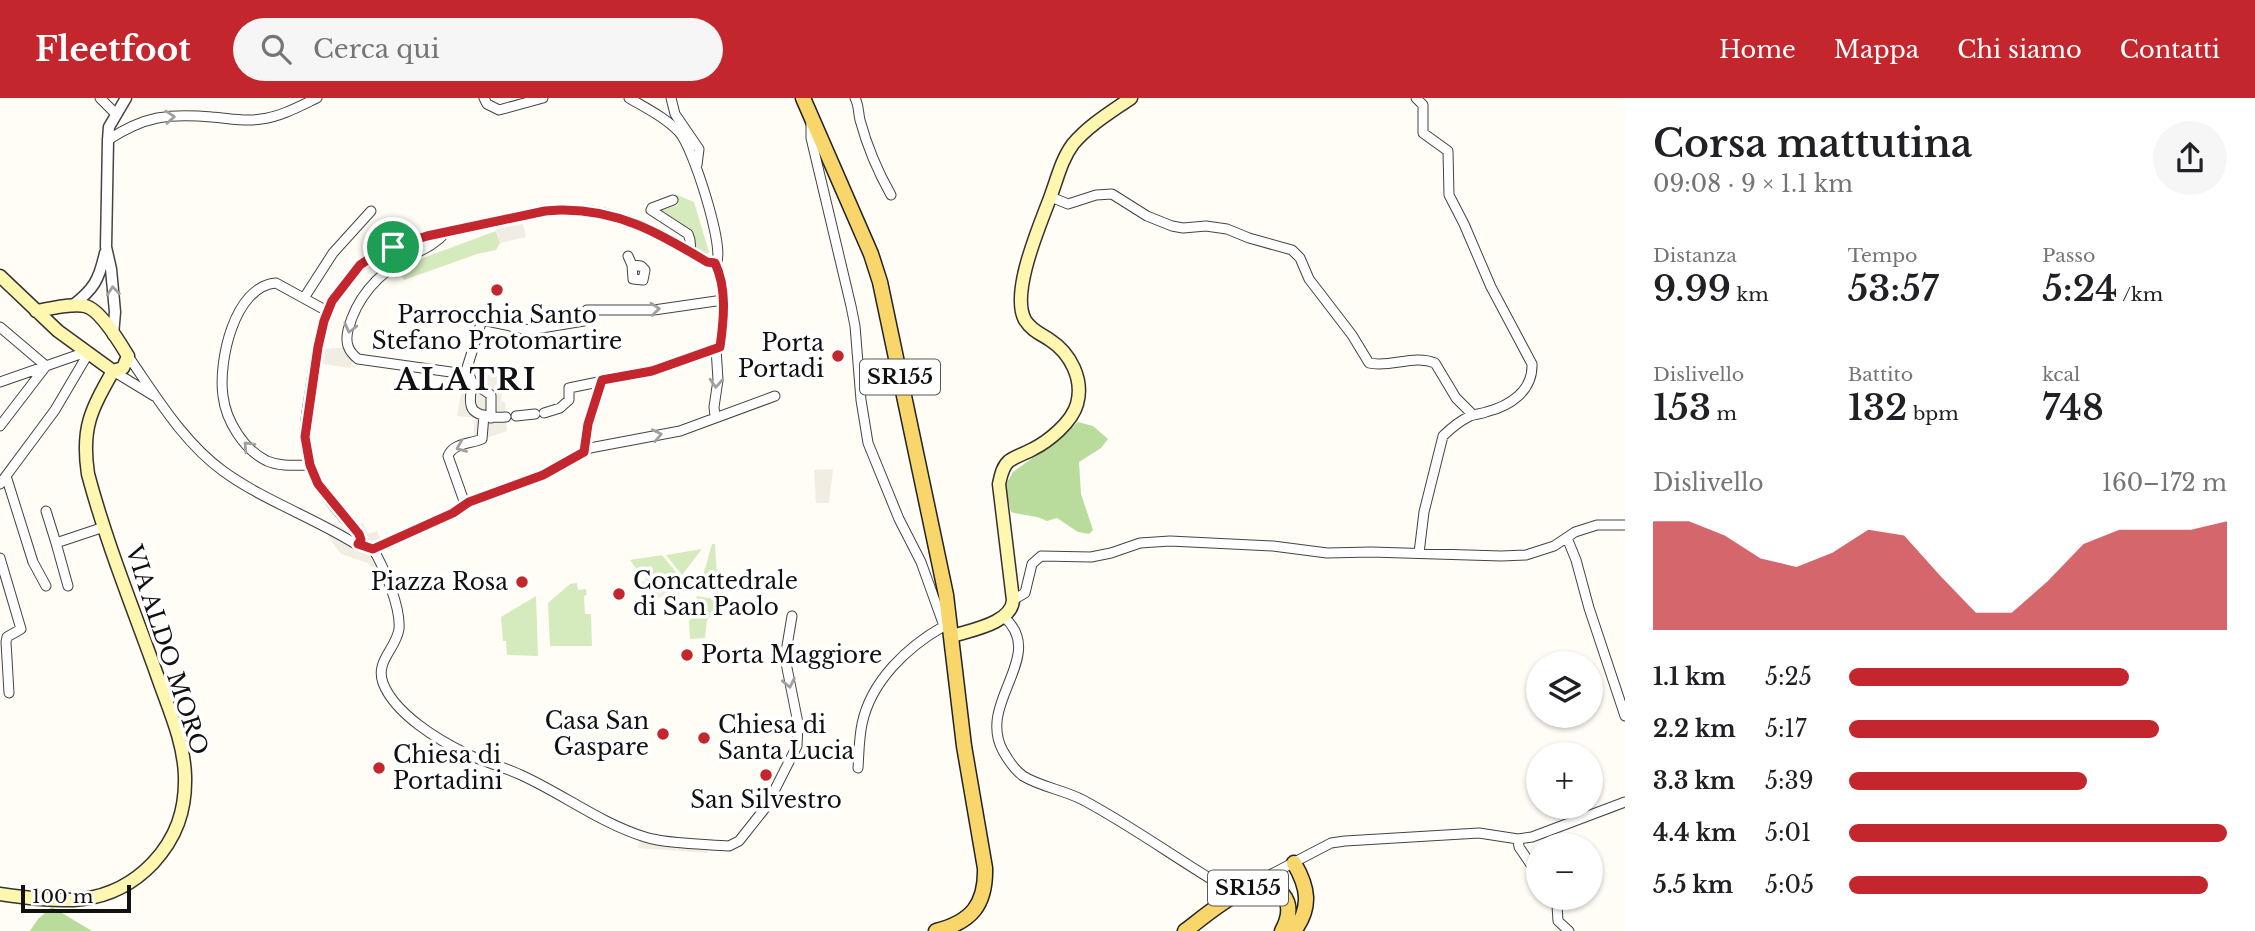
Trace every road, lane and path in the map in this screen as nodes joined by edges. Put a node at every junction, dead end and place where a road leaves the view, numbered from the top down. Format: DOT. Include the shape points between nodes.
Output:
graph roads {
  1 [pos="100,98"];
  2 [pos="126,98"];
  3 [pos="317,98"];
  4 [pos="484,98"];
  5 [pos="543,98"];
  6 [pos="629,98"];
  7 [pos="671,98"];
  8 [pos="855,98"];
  9 [pos="1131,98"];
  10 [pos="1416,98"];
  11 [pos="808,106"];
  12 [pos="116,114"];
  13 [pos="108,140"];
  14 [pos="697,165"];
  15 [pos="891,195"];
  16 [pos="1051,197"];
  17 [pos="673,200"];
  18 [pos="371,211"];
  19 [pos="430,241"];
  20 [pos="106,247"];
  21 [pos="691,252"];
  22 [pos="715,263"];
  23 [pos="0,276"];
  24 [pos="304,298"];
  25 [pos="723,300"];
  26 [pos="72,306"];
  27 [pos="36,311"];
  28 [pos="327,312"];
  29 [pos="0,327"];
  30 [pos="58,331"];
  31 [pos="113,335"];
  32 [pos="716,348"];
  33 [pos="87,353"];
  34 [pos="128,356"];
  35 [pos="46,366"];
  36 [pos="113,371"];
  37 [pos="469,378"];
  38 [pos="2,379"];
  39 [pos="601,381"];
  40 [pos="155,396"];
  41 [pos="775,396"];
  42 [pos="1473,415"];
  43 [pos="487,417"];
  44 [pos="715,417"];
  45 [pos="0,426"];
  46 [pos="584,449"];
  47 [pos="310,465"];
  48 [pos="3,480"];
  49 [pos="465,504"];
  50 [pos="46,511"];
  51 [pos="1625,525"];
  52 [pos="104,527"];
  53 [pos="1567,538"];
  54 [pos="56,543"];
  55 [pos="358,544"];
  56 [pos="373,549"];
  57 [pos="1419,553"];
  58 [pos="0,558"];
  59 [pos="46,586"];
  60 [pos="68,586"];
  61 [pos="1013,600"];
  62 [pos="792,616"];
  63 [pos="1004,617"];
  64 [pos="949,629"];
  65 [pos="9,694"];
  66 [pos="1625,716"];
  67 [pos="858,768"];
  68 [pos="1625,802"];
  69 [pos="1518,839"];
  70 [pos="1526,857"];
  71 [pos="1294,863"];
  72 [pos="1262,880"];
  73 [pos="0,894"];
  74 [pos="1557,910"];
  75 [pos="936,931"];
  76 [pos="1185,931"];
  77 [pos="1282,931"];
  78 [pos="1294,931"];
  79 [pos="1569,931"];
  1 -- 12 [label="street"];
  2 -- 12 [label="street"];
  13 -- 3 [label="street, one-way" via="152,118 259,120"];
  4 -- 5 [label="street" via="499,110"];
  6 -- 14 [label="street" via="680,132"];
  7 -- 14 [label="street" via="699,149"];
  8 -- 15 [label="street"];
  9 -- 16 [label="main road" via="1072,146"];
  10 -- 42 [label="street" via="1423,105 1423,134 1448,151 1449,195 1532,364 1530,381 1517,399"];
  11 -- 64 [label="main road, SR155" via="880,282 946,595"];
  11 -- 64 [label="street" via="811,138 855,326 865,433"];
  12 -- 13 [label="street"];
  13 -- 20 [label="street"];
  14 -- 22 [label="street" via="718,251"];
  16 -- 42 [label="street" via="1069,204 1112,194 1172,226 1227,229 1292,250 1366,360 1376,364 1421,359 1436,363 1456,398"];
  16 -- 61 [label="main road" via="1035,233 1022,310 1032,329 1066,353 1075,370 1077,405 1056,432 1009,461 1001,471"];
  17 -- 21 [label="street" via="651,210 688,234"];
  18 -- 24 [label="street" via="333,253"];
  19 -- 21 [label="street" via="446,232 545,211 590,211 644,227"];
  19 -- 28 [label="street" via="393,247 373,256 360,265"];
  19 -- 37 [label="street, one-way" via="375,281 355,310 348,347 358,359"];
  20 -- 26 [label="street" via="97,282"];
  31 -- 20 [label="street, one-way" via="115,312"];
  21 -- 22 [label="street"];
  22 -- 25 [label="street"];
  23 -- 27 [label="main road"];
  24 -- 28 [label="street"];
  47 -- 24 [label="street, one-way" via="279,465 250,450 236,430 222,393 230,330 253,294 276,283"];
  25 -- 32 [label="street" via="722,336"];
  37 -- 25 [label="street, one-way" via="482,320 529,330 584,321 587,310 654,310"];
  26 -- 27 [label="main road"];
  26 -- 30 [label="main road"];
  26 -- 31 [label="main road" via="96,312"];
  27 -- 30 [label="main road"];
  28 -- 47 [label="street" via="306,424"];
  29 -- 35 [label="street"];
  30 -- 33 [label="main road"];
  31 -- 34 [label="main road"];
  32 -- 39 [label="street" via="652,371"];
  32 -- 44 [label="street, one-way"];
  33 -- 35 [label="street"];
  33 -- 36 [label="main road"];
  33 -- 48 [label="street" via="55,410"];
  34 -- 36 [label="main road, VIA ALDO MORO" via="122,368"];
  34 -- 40 [label="street"];
  35 -- 38 [label="street"];
  35 -- 45 [label="street"];
  36 -- 40 [label="street"];
  36 -- 52 [label="main road, VIA ALDO MORO" via="89,418 85,444 88,474"];
  37 -- 43 [label="street" via="471,408"];
  37 -- 43 [label="street" via="492,396"];
  39 -- 43 [label="street" via="569,388 566,405 536,414"];
  39 -- 46 [label="street"];
  40 -- 55 [label="street" via="222,470"];
  41 -- 44 [label="street"];
  42 -- 57 [label="street" via="1450,429 1440,442"];
  43 -- 49 [label="street, one-way" via="482,439 455,447 448,454"];
  46 -- 44 [label="street, one-way" via="680,431"];
  46 -- 49 [label="street" via="543,475"];
  47 -- 55 [label="street" via="326,495 359,534"];
  48 -- 59 [label="street"];
  49 -- 56 [label="street"];
  50 -- 54 [label="street"];
  51 -- 53 [label="street" via="1597,525"];
  52 -- 54 [label="street"];
  52 -- 73 [label="main road, VIA ALDO MORO" via="176,729 185,775 180,820 174,836 147,869 101,897 72,901"];
  53 -- 57 [label="street" via="1527,555"];
  53 -- 66 [label="street"];
  54 -- 60 [label="street"];
  55 -- 56 [label="street"];
  62 -- 56 [label="street, one-way" via="785,658 798,723 797,746 766,807 737,843 729,846 646,837 600,818 522,775 467,754 403,712 382,681 381,666 399,628 397,607"];
  57 -- 61 [label="street" via="1140,543 1091,557 1036,558 1025,593"];
  58 -- 65 [label="street" via="21,629 7,637"];
  61 -- 63 [label="main road"];
  63 -- 64 [label="main road"];
  63 -- 72 [label="street" via="1020,643 999,706 998,739 1015,769 1081,799 1219,884"];
  64 -- 67 [label="street" via="915,645 877,688 861,726"];
  64 -- 75 [label="main road, SR155" via="986,883 977,908 967,918"];
  68 -- 69 [label="street" via="1544,834"];
  69 -- 70 [label="street"];
  69 -- 71 [label="street" via="1479,833 1345,841"];
  71 -- 72 [label="street"];
  71 -- 78 [label="main road" via="1307,892 1307,904"];
  72 -- 76 [label="main road, SR155"];
  72 -- 77 [label="main road, SR155" via="1286,898 1289,909"];
  74 -- 79 [label="street" via="1558,921"];
}
